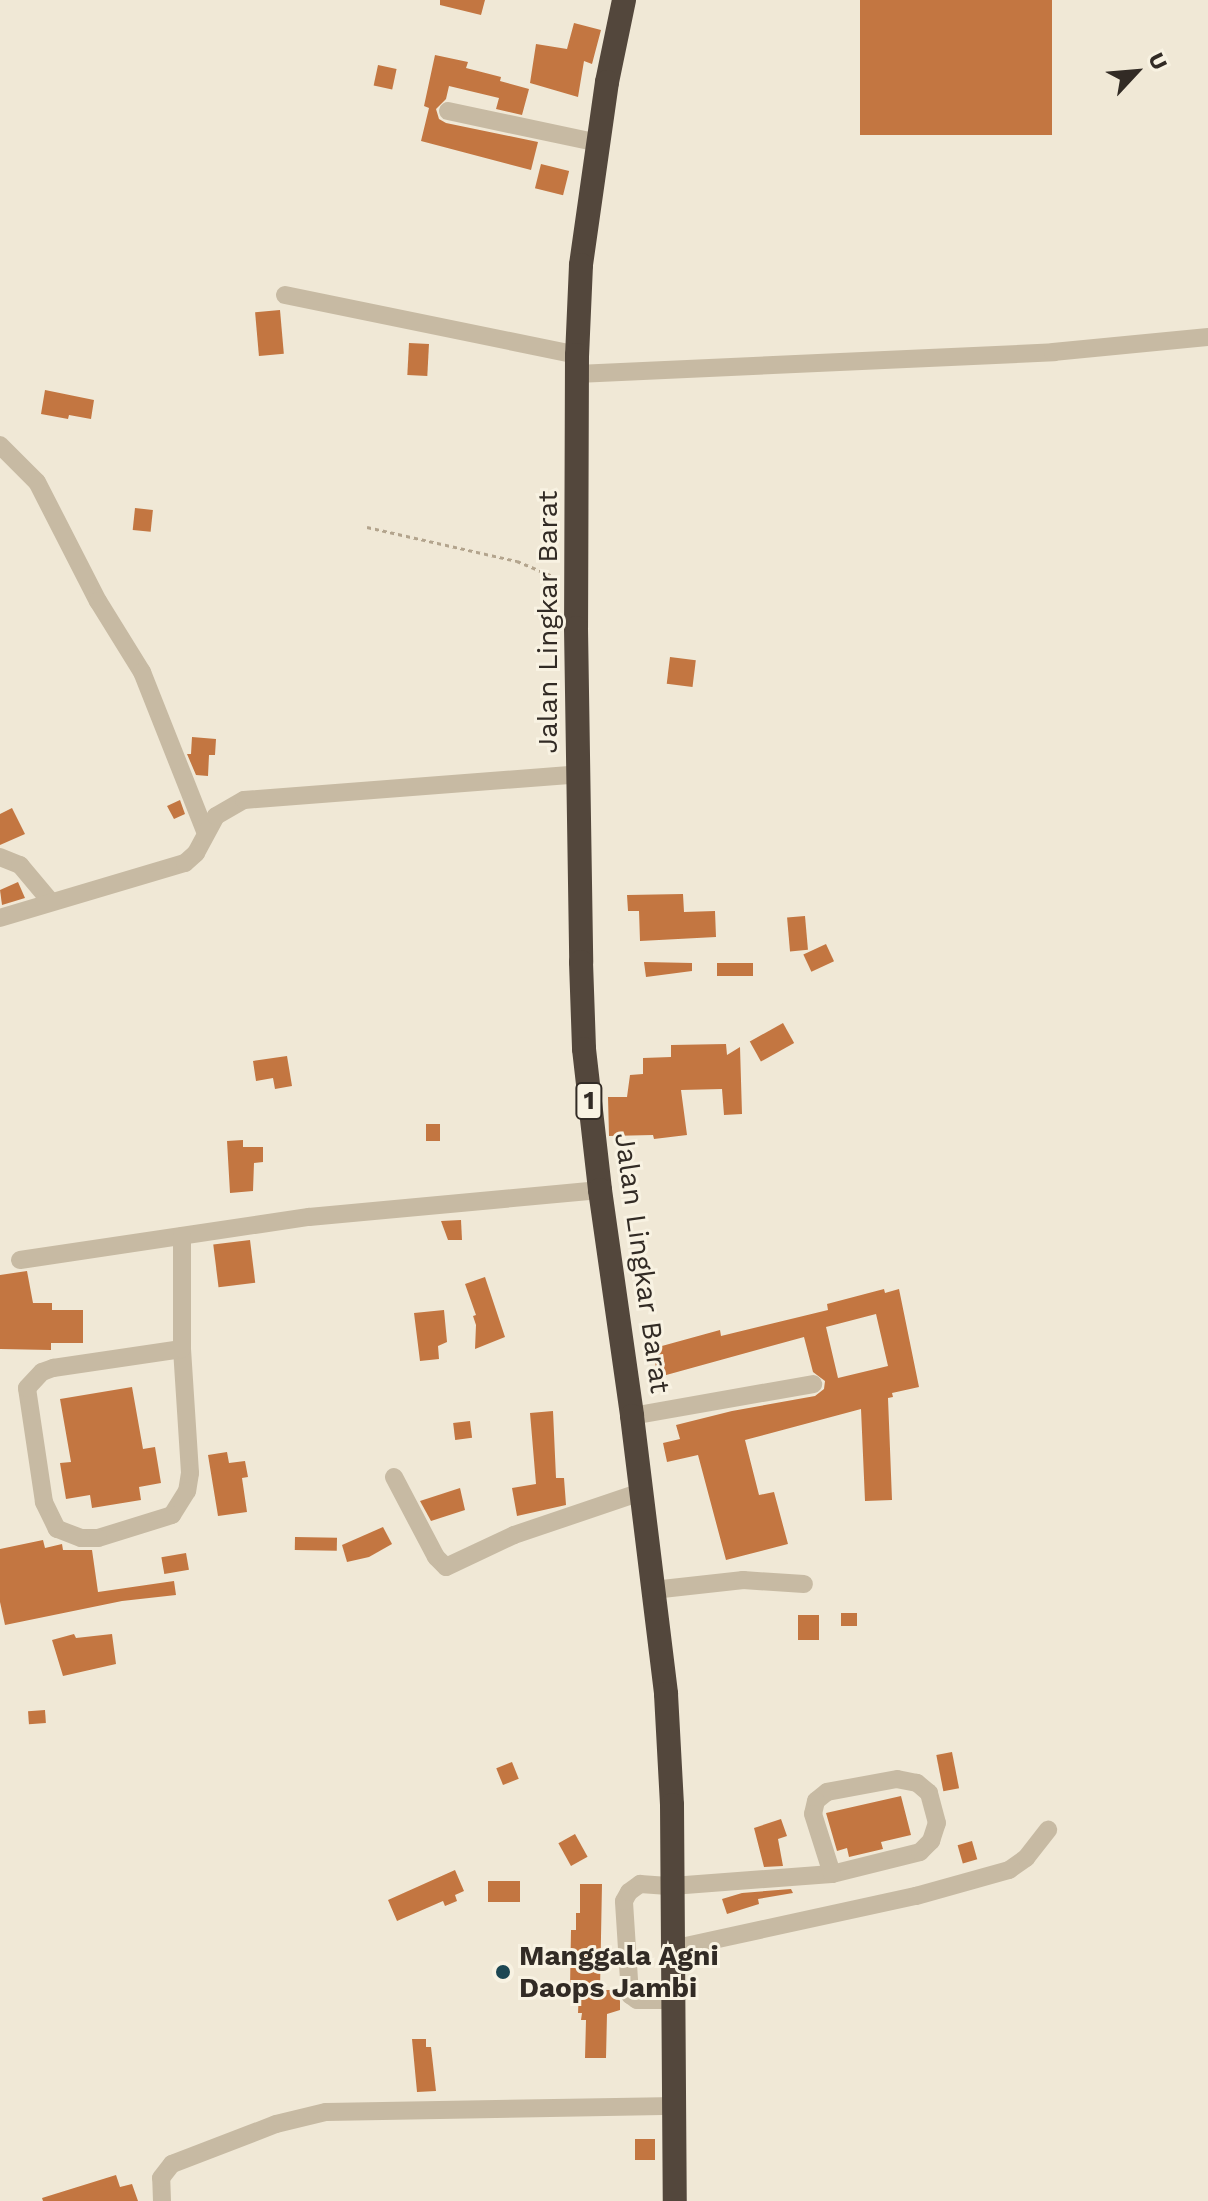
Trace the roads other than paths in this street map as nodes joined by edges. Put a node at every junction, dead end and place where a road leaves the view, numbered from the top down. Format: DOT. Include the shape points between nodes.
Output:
graph roads {
  1 [pos="624,0"];
  2 [pos="448,111"];
  3 [pos="598,143"];
  4 [pos="285,295"];
  5 [pos="1208,337"];
  6 [pos="577,364"];
  7 [pos="0,445"];
  8 [pos="579,774"];
  9 [pos="205,831"];
  10 [pos="0,857"];
  11 [pos="51,902"];
  12 [pos="0,918"];
  13 [pos="600,1190"];
  14 [pos="182,1236"];
  15 [pos="20,1260"];
  16 [pos="182,1349"];
  17 [pos="813,1384"];
  18 [pos="632,1416"];
  19 [pos="394,1477"];
  20 [pos="641,1492"];
  21 [pos="804,1584"];
  22 [pos="653,1590"];
  23 [pos="1048,1830"];
  24 [pos="832,1874"];
  25 [pos="672,1886"];
  26 [pos="672,1949"];
  27 [pos="673,2000"];
  28 [pos="677,2106"];
  29 [pos="162,2201"];
  30 [pos="675,2201"];
  1 -- 3 [label="highway, Jalan Lingkar Barat / 1"];
  2 -- 3 [label="street"];
  3 -- 6 [label="highway, Jalan Lingkar Barat / 1" via="581,265"];
  4 -- 6 [label="street"];
  5 -- 6 [label="street" via="1053,352"];
  6 -- 8 [label="highway, Jalan Lingkar Barat / 1"];
  7 -- 9 [label="street" via="37,482 98,601 142,672"];
  8 -- 9 [label="street" via="244,800 216,816"];
  8 -- 13 [label="highway, Jalan Lingkar Barat / 1" via="584,1049"];
  9 -- 11 [label="street" via="196,853 185,863"];
  10 -- 11 [label="street" via="20,865"];
  11 -- 12 [label="street"];
  13 -- 14 [label="street" via="309,1217"];
  13 -- 18 [label="highway, Jalan Lingkar Barat / 1"];
  14 -- 15 [label="street"];
  14 -- 16 [label="street"];
  16 -- 16 [label="street" via="53,1368 32,1380 27,1397 44,1502 57,1529 98,1538 172,1515 187,1491 190,1473"];
  17 -- 18 [label="street"];
  18 -- 20 [label="highway, Jalan Lingkar Barat / 1"];
  19 -- 20 [label="street" via="446,1567 514,1535"];
  20 -- 22 [label="highway, Jalan Lingkar Barat / 1"];
  21 -- 22 [label="street" via="743,1580"];
  22 -- 25 [label="highway, Jalan Lingkar Barat / 1" via="666,1694"];
  23 -- 26 [label="street" via="1009,1870 916,1896"];
  24 -- 24 [label="street" via="920,1852 937,1823 929,1793 917,1783 897,1779 827,1792 816,1801 813,1814"];
  24 -- 25 [label="street"];
  25 -- 26 [label="highway, Jalan Lingkar Barat / 1"];
  25 -- 27 [label="street" via="640,1884 624,1901 630,1995 637,2000"];
  26 -- 27 [label="highway, Jalan Lingkar Barat / 1"];
  27 -- 28 [label="highway, Jalan Lingkar Barat / 1"];
  28 -- 29 [label="street" via="326,2112 276,2124 172,2164 161,2178"];
  28 -- 30 [label="highway, Jalan Lingkar Barat / 1"];
}
